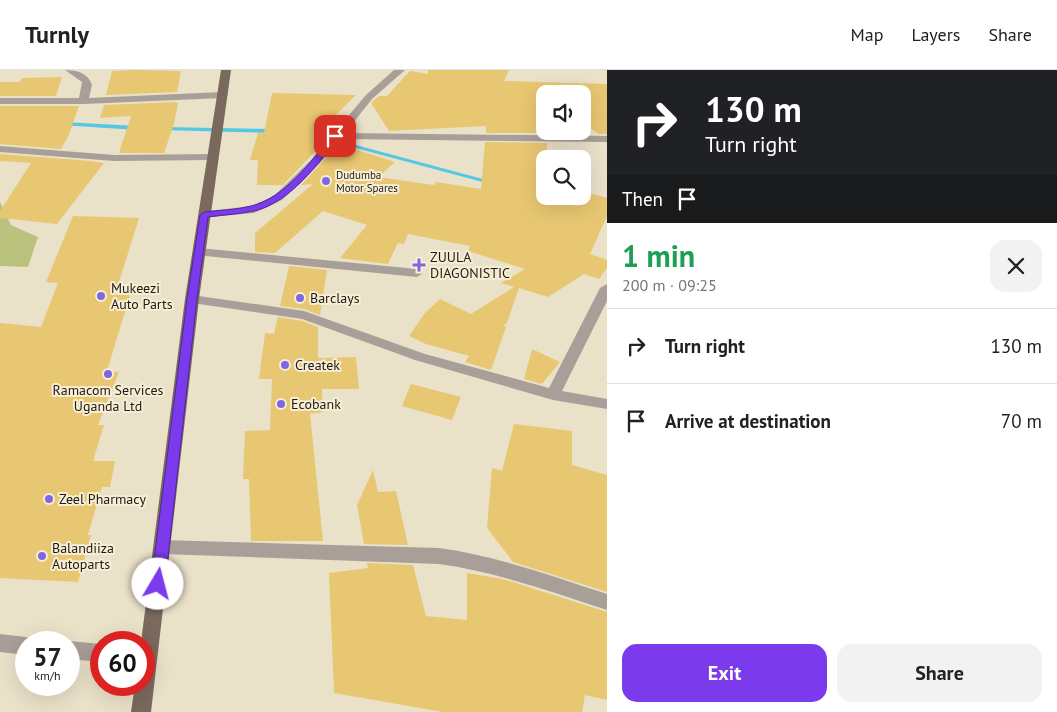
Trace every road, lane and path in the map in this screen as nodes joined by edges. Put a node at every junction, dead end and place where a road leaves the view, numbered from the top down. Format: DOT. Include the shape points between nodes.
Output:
graph roads {
  1 [pos="70,70"];
  2 [pos="226,70"];
  3 [pos="400,70"];
  4 [pos="223,95"];
  5 [pos="0,100"];
  6 [pos="83,101"];
  7 [pos="335,136"];
  8 [pos="607,139"];
  9 [pos="0,149"];
  10 [pos="212,157"];
  11 [pos="204,215"];
  12 [pos="199,252"];
  13 [pos="417,273"];
  14 [pos="607,288"];
  15 [pos="192,299"];
  16 [pos="553,395"];
  17 [pos="607,404"];
  18 [pos="163,546"];
  19 [pos="607,602"];
  20 [pos="150,631"];
  21 [pos="0,643"];
  22 [pos="15,645"];
  23 [pos="142,696"];
  24 [pos="140,712"];
  1 -- 6 [label="street" via="89,83"];
  2 -- 4 [label="main road"];
  3 -- 7 [label="street"];
  4 -- 6 [label="street"];
  4 -- 10 [label="main road"];
  5 -- 6 [label="street"];
  7 -- 8 [label="street"];
  7 -- 11 [label="street" via="316,162 278,198 254,209"];
  9 -- 10 [label="street" via="114,158"];
  10 -- 11 [label="main road"];
  11 -- 12 [label="main road"];
  12 -- 13 [label="street"];
  12 -- 15 [label="main road"];
  14 -- 16 [label="street"];
  15 -- 16 [label="street" via="304,315 420,357"];
  15 -- 18 [label="main road"];
  16 -- 17 [label="street"];
  18 -- 19 [label="street" via="439,556 468,560"];
  18 -- 20 [label="main road"];
  21 -- 22 [label="street"];
  23 -- 24 [label="main road"];
}
